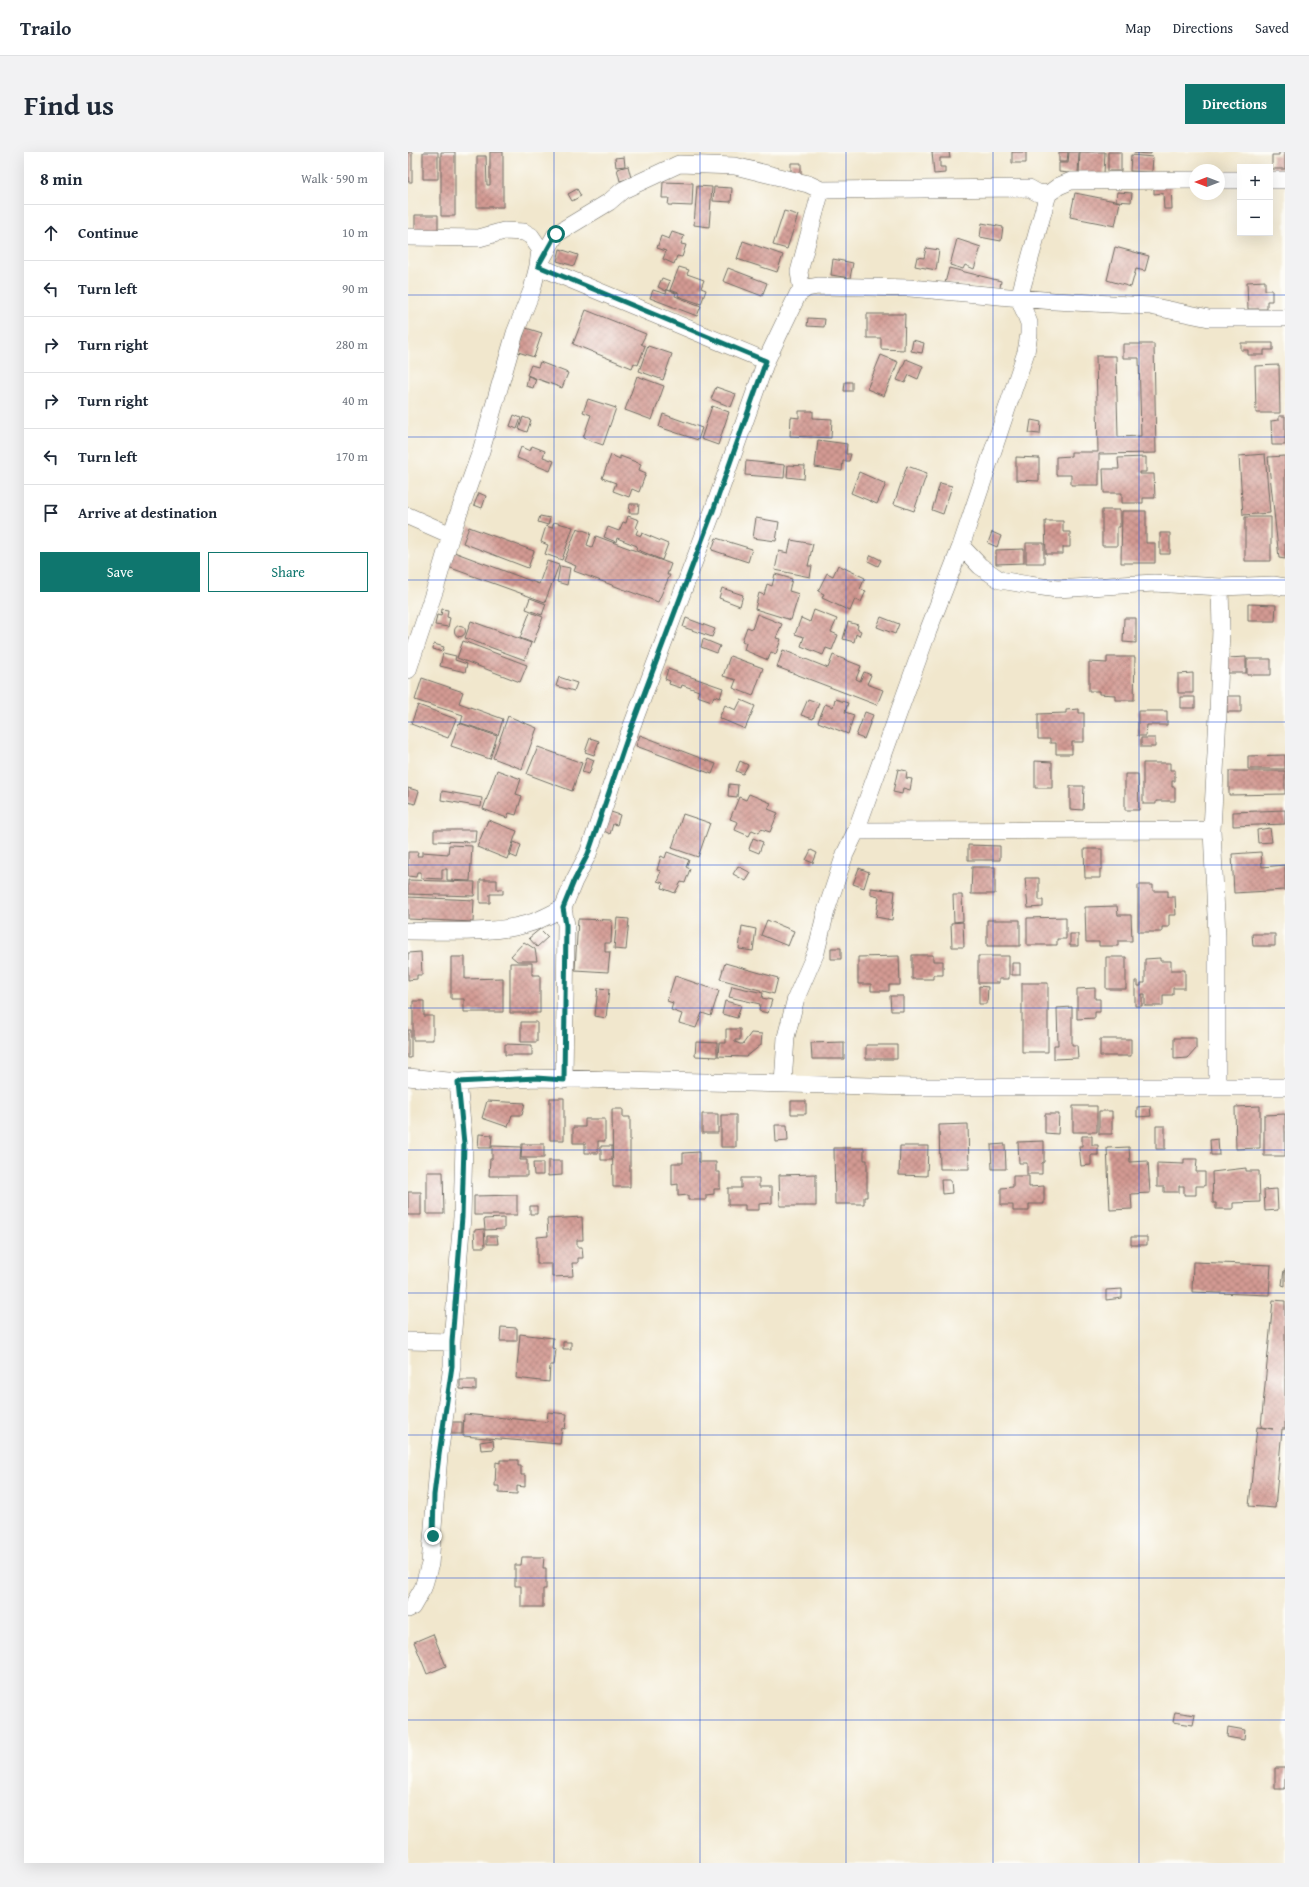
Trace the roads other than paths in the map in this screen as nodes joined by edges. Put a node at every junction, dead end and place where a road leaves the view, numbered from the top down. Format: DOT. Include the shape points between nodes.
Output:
graph roads {
  1 [pos="1189,180"];
  2 [pos="1225,180"];
  3 [pos="1237,180"];
  4 [pos="1273,180"];
  5 [pos="1285,180"];
  6 [pos="822,190"];
  7 [pos="1048,194"];
  8 [pos="408,237"];
  9 [pos="538,266"];
  10 [pos="802,291"];
  11 [pos="1019,298"];
  12 [pos="1285,318"];
  13 [pos="766,361"];
  14 [pos="408,516"];
  15 [pos="451,535"];
  16 [pos="961,546"];
  17 [pos="1220,587"];
  18 [pos="1285,587"];
  19 [pos="408,670"];
  20 [pos="1212,830"];
  21 [pos="856,831"];
  22 [pos="563,908"];
  23 [pos="408,931"];
  24 [pos="408,1077"];
  25 [pos="564,1080"];
  26 [pos="458,1082"];
  27 [pos="783,1084"];
  28 [pos="1285,1087"];
  29 [pos="1217,1088"];
  30 [pos="408,1341"];
  31 [pos="452,1342"];
  32 [pos="408,1609"];
  1 -- 7 [label="street" via="1071,181"];
  2 -- 3 [label="street"];
  4 -- 5 [label="street"];
  6 -- 7 [label="street" via="1029,188 1038,193"];
  6 -- 9 [label="street" via="808,184 735,166 679,164 622,190 609,202 556,234"];
  6 -- 10 [label="street" via="799,272"];
  7 -- 11 [label="street"];
  8 -- 9 [label="street" via="479,238 504,231 524,232 531,236 540,249"];
  9 -- 13 [label="street"];
  9 -- 15 [label="street" via="532,290 515,333 481,450"];
  10 -- 11 [label="street" via="818,286 881,286"];
  10 -- 13 [label="street" via="793,303"];
  11 -- 12 [label="street" via="1150,306 1209,318"];
  11 -- 16 [label="street" via="1029,323 1030,334 1026,352"];
  13 -- 22 [label="street" via="713,511 627,739 588,854"];
  14 -- 15 [label="street"];
  15 -- 19 [label="street"];
  16 -- 17 [label="street" via="980,566 1000,580 1029,585 1057,589 1154,583"];
  16 -- 21 [label="street"];
  17 -- 18 [label="street"];
  17 -- 20 [label="street" via="1221,629"];
  20 -- 21 [label="street"];
  20 -- 29 [label="street" via="1217,936"];
  21 -- 27 [label="street" via="845,854 826,911 816,952 796,998 786,1037"];
  22 -- 23 [label="street" via="529,924 514,927"];
  22 -- 25 [label="street" via="566,925"];
  24 -- 26 [label="street"];
  25 -- 26 [label="street" via="536,1078"];
  25 -- 27 [label="street"];
  26 -- 31 [label="street" via="464,1144 462,1217"];
  27 -- 29 [label="street"];
  28 -- 29 [label="street"];
  30 -- 31 [label="street"];
  31 -- 32 [label="street" via="452,1366 439,1455 430,1564 423,1588"];
}
